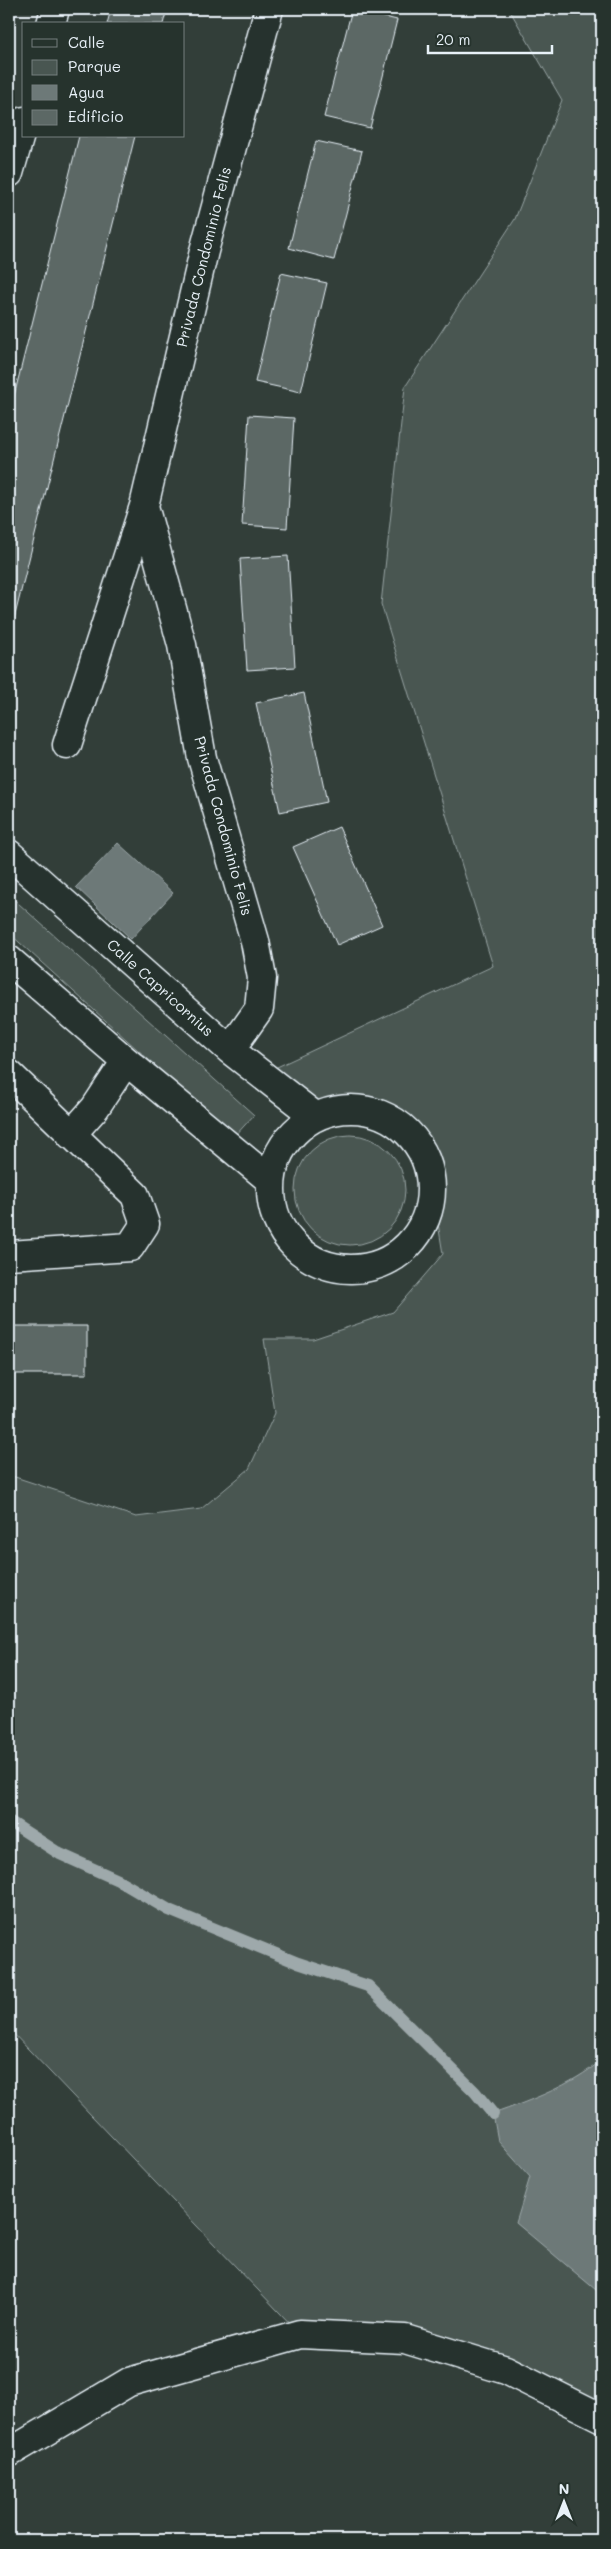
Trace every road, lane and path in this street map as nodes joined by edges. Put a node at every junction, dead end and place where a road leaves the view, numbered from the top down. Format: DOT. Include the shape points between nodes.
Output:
graph roads {
  1 [pos="56,9"];
  2 [pos="269,9"];
  3 [pos="52,22"];
  4 [pos="22,128"];
  5 [pos="9,173"];
  6 [pos="144,506"];
  7 [pos="67,745"];
  8 [pos="9,854"];
  9 [pos="9,960"];
  10 [pos="230,1050"];
  11 [pos="126,1061"];
  12 [pos="9,1074"];
  13 [pos="316,1117"];
  14 [pos="71,1135"];
  15 [pos="270,1180"];
  16 [pos="9,1255"];
  17 [pos="602,2418"];
  18 [pos="9,2453"];
  1 -- 3 [label="street"];
  2 -- 6 [label="street, Privada Condominio Felis" via="204,251"];
  4 -- 5 [label="street"];
  6 -- 7 [label="street, Privada Condominio Felis"];
  6 -- 10 [label="street, Privada Condominio Felis" via="182,645 202,758 255,941 262,978 259,1009"];
  8 -- 10 [label="street, Calle Capricornius"];
  9 -- 11 [label="street"];
  10 -- 13 [label="street, Calle Capricornius"];
  11 -- 14 [label="street" via="95,1108"];
  11 -- 15 [label="street"];
  12 -- 14 [label="street"];
  13 -- 15 [label="street" via="298,1129 280,1150"];
  13 -- 15 [label="street" via="328,1111 348,1108 368,1110 394,1121 415,1140 429,1168 431,1199 422,1229 401,1253 373,1267 341,1269 311,1259 287,1239 273,1211"];
  14 -- 16 [label="street" via="135,1195 145,1224 130,1247"];
  17 -- 18 [label="street" via="506,2370 405,2339 300,2334 130,2382"];
}
